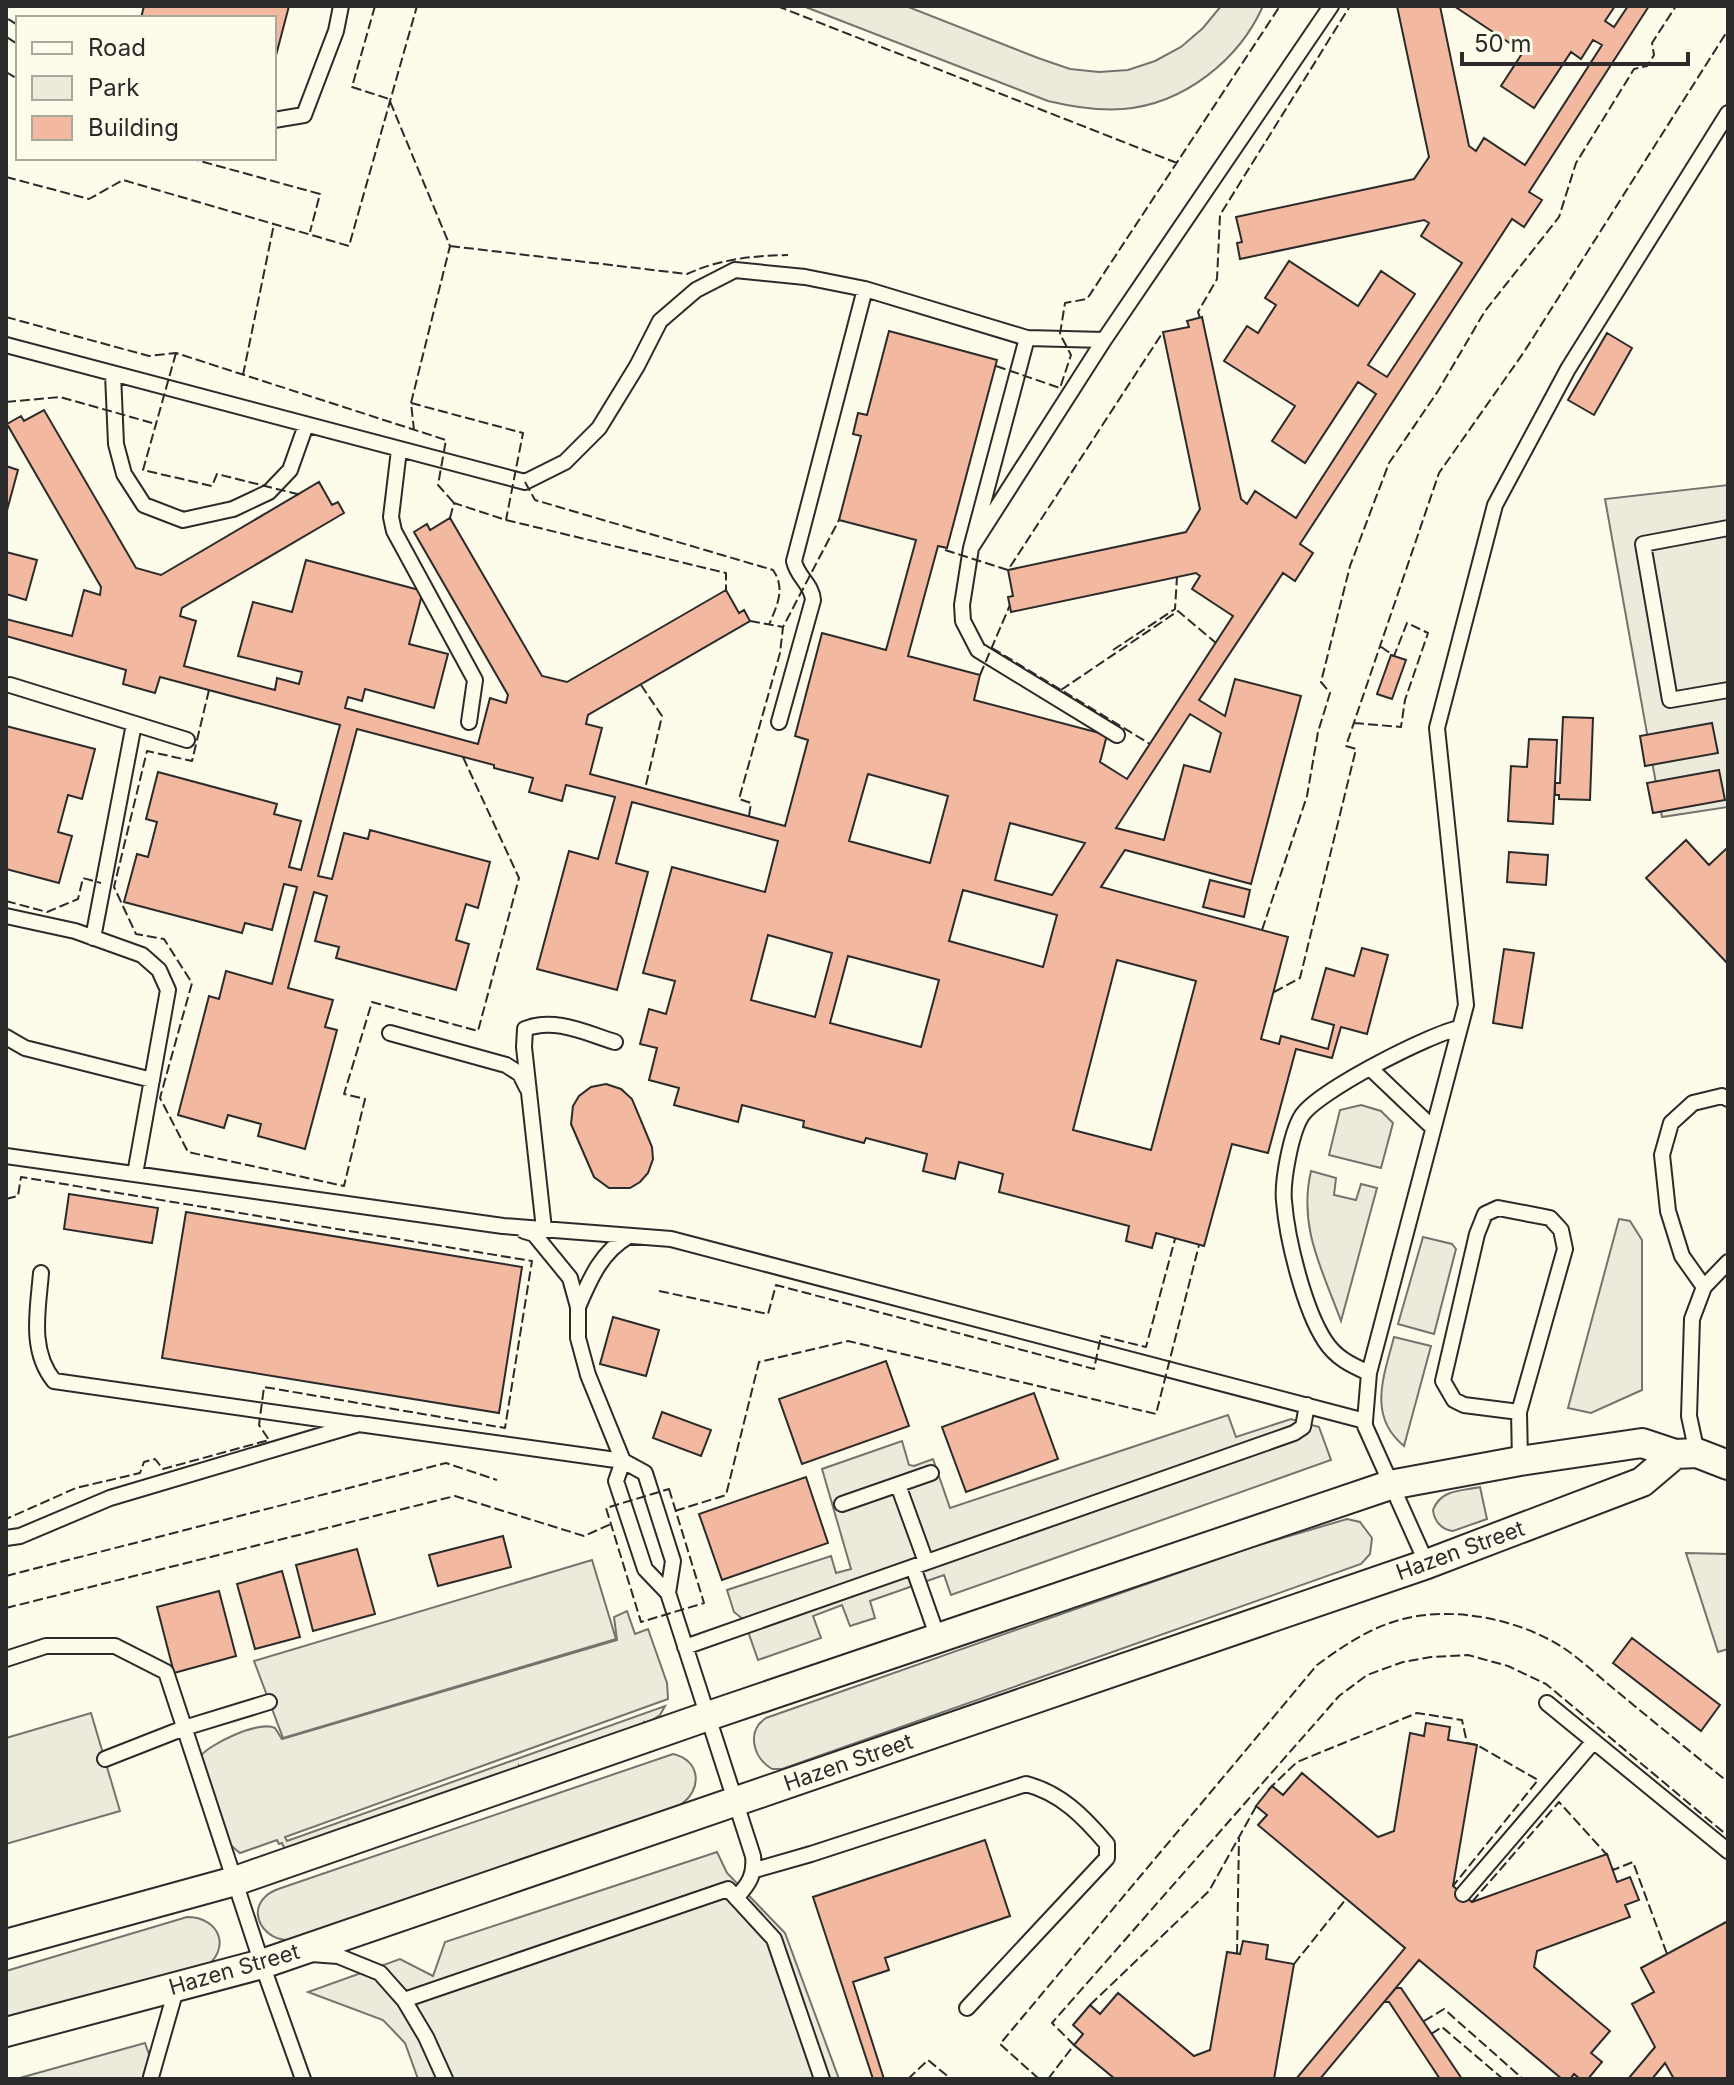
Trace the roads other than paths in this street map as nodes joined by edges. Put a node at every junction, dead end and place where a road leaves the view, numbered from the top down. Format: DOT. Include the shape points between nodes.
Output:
graph roads {
  1 [pos="341,6"];
  2 [pos="1331,6"];
  3 [pos="1728,113"];
  4 [pos="276,120"];
  5 [pos="865,289"];
  6 [pos="1027,338"];
  7 [pos="1104,340"];
  8 [pos="6,345"];
  9 [pos="113,374"];
  10 [pos="306,425"];
  11 [pos="399,450"];
  12 [pos="1728,528"];
  13 [pos="971,548"];
  14 [pos="10,685"];
  15 [pos="1728,690"];
  16 [pos="469,722"];
  17 [pos="779,722"];
  18 [pos="134,724"];
  19 [pos="1117,735"];
  20 [pos="187,740"];
  21 [pos="6,916"];
  22 [pos="93,938"];
  23 [pos="1460,1028"];
  24 [pos="390,1033"];
  25 [pos="6,1037"];
  26 [pos="615,1042"];
  27 [pos="1371,1069"];
  28 [pos="152,1080"];
  29 [pos="529,1091"];
  30 [pos="1728,1099"];
  31 [pos="1433,1128"];
  32 [pos="6,1156"];
  33 [pos="135,1174"];
  34 [pos="503,1226"];
  35 [pos="544,1229"];
  36 [pos="629,1236"];
  37 [pos="1728,1262"];
  38 [pos="41,1273"];
  39 [pos="1704,1287"];
  40 [pos="578,1307"];
  41 [pos="1369,1373"];
  42 [pos="1307,1405"];
  43 [pos="1519,1412"];
  44 [pos="1365,1421"];
  45 [pos="359,1424"];
  46 [pos="1686,1454"];
  47 [pos="623,1461"];
  48 [pos="1520,1461"];
  49 [pos="1728,1465"];
  50 [pos="931,1473"];
  51 [pos="898,1485"];
  52 [pos="1390,1485"];
  53 [pos="842,1504"];
  54 [pos="6,1538"];
  55 [pos="1427,1564"];
  56 [pos="920,1565"];
  57 [pos="668,1593"];
  58 [pos="938,1638"];
  59 [pos="685,1647"];
  60 [pos="6,1659"];
  61 [pos="269,1702"];
  62 [pos="1547,1703"];
  63 [pos="707,1716"];
  64 [pos="184,1728"];
  65 [pos="1594,1741"];
  66 [pos="105,1759"];
  67 [pos="735,1801"];
  68 [pos="1728,1851"];
  69 [pos="755,1870"];
  70 [pos="235,1881"];
  71 [pos="1463,1894"];
  72 [pos="736,1898"];
  73 [pos="6,1944"];
  74 [pos="295,1952"];
  75 [pos="262,1964"];
  76 [pos="177,1986"];
  77 [pos="404,2000"];
  78 [pos="967,2008"];
  79 [pos="6,2032"];
  80 [pos="151,2077"];
  81 [pos="303,2079"];
  82 [pos="445,2079"];
  83 [pos="822,2079"];
  1 -- 4 [label="lane" via="304,115"];
  2 -- 7 [label="lane"];
  3 -- 23 [label="lane" via="1568,369 1495,505 1437,728 1466,1005"];
  5 -- 6 [label="lane"];
  5 -- 11 [label="lane" via="735,270 696,290 660,321 599,428 565,462 525,482"];
  5 -- 17 [label="lane" via="794,561 813,600"];
  6 -- 7 [label="lane"];
  6 -- 13 [label="lane"];
  7 -- 13 [label="lane"];
  8 -- 9 [label="lane"];
  9 -- 10 [label="lane"];
  9 -- 10 [label="lane" via="116,444 124,474 144,505 183,520 233,509 269,492 290,470"];
  10 -- 11 [label="lane"];
  11 -- 16 [label="lane" via="394,531 475,680"];
  12 -- 15 [label="lane" via="1643,544 1670,700"];
  13 -- 19 [label="lane" via="963,621 978,650"];
  14 -- 18 [label="lane"];
  18 -- 20 [label="lane"];
  18 -- 22 [label="lane"];
  21 -- 22 [label="lane"];
  22 -- 28 [label="lane" via="142,955 159,970 168,990"];
  23 -- 27 [label="lane" via="1417,1042"];
  23 -- 31 [label="lane"];
  24 -- 29 [label="lane" via="506,1065 520,1074"];
  25 -- 28 [label="lane" via="25,1048"];
  26 -- 29 [label="lane" via="554,1024 525,1029"];
  27 -- 31 [label="lane"];
  27 -- 41 [label="lane" via="1318,1098 1301,1116 1283,1197 1311,1314 1325,1342 1344,1362"];
  28 -- 33 [label="lane"];
  29 -- 35 [label="lane"];
  30 -- 39 [label="lane" via="1693,1103 1671,1123 1662,1155 1668,1211 1682,1256"];
  31 -- 41 [label="lane"];
  32 -- 33 [label="lane"];
  33 -- 34 [label="lane"];
  34 -- 35 [label="lane"];
  34 -- 40 [label="lane" via="534,1234 570,1278"];
  35 -- 36 [label="lane"];
  36 -- 40 [label="lane" via="613,1245 592,1274"];
  36 -- 42 [label="lane" via="680,1241"];
  37 -- 39 [label="lane"];
  38 -- 45 [label="lane" via="37,1346 54,1381"];
  39 -- 46 [label="lane" via="1692,1319"];
  40 -- 47 [label="lane" via="578,1338 588,1375"];
  41 -- 44 [label="lane"];
  42 -- 44 [label="lane"];
  42 -- 56 [label="lane" via="1303,1427 1294,1433"];
  43 -- 43 [label="lane" via="1565,1249 1561,1230 1550,1218 1498,1208 1485,1214 1477,1234 1443,1381 1454,1400 1464,1405"];
  43 -- 48 [label="lane"];
  44 -- 52 [label="lane"];
  45 -- 47 [label="lane"];
  45 -- 54 [label="lane" via="110,1498"];
  46 -- 48 [label="street" via="1642,1443"];
  46 -- 49 [label="street"];
  46 -- 55 [label="street, Hazen Street" via="1642,1482"];
  47 -- 57 [label="lane" via="616,1481 645,1569"];
  47 -- 57 [label="lane" via="645,1473 673,1561"];
  48 -- 52 [label="street"];
  50 -- 51 [label="lane"];
  51 -- 53 [label="lane"];
  51 -- 56 [label="lane"];
  52 -- 55 [label="lane"];
  52 -- 58 [label="street"];
  55 -- 67 [label="street, Hazen Street"];
  56 -- 58 [label="lane"];
  56 -- 59 [label="lane"];
  57 -- 59 [label="lane"];
  58 -- 63 [label="street"];
  59 -- 63 [label="lane"];
  60 -- 64 [label="lane" via="46,1646 115,1646 166,1672"];
  61 -- 64 [label="lane"];
  62 -- 65 [label="lane"];
  63 -- 67 [label="lane"];
  63 -- 70 [label="street"];
  64 -- 66 [label="lane"];
  64 -- 70 [label="lane"];
  65 -- 68 [label="lane"];
  65 -- 71 [label="lane"];
  67 -- 69 [label="lane"];
  67 -- 74 [label="street, Hazen Street"];
  69 -- 72 [label="lane"];
  69 -- 78 [label="lane" via="1026,1784 1047,1789 1107,1844 1107,1858"];
  70 -- 73 [label="street"];
  70 -- 75 [label="lane"];
  72 -- 77 [label="lane" via="728,1889"];
  72 -- 83 [label="lane" via="774,1939"];
  74 -- 75 [label="street, Hazen Street"];
  74 -- 77 [label="lane" via="338,1956 380,1973"];
  75 -- 76 [label="street, Hazen Street"];
  75 -- 81 [label="lane"];
  76 -- 79 [label="street, Hazen Street"];
  76 -- 80 [label="lane"];
  77 -- 82 [label="lane"];
}
